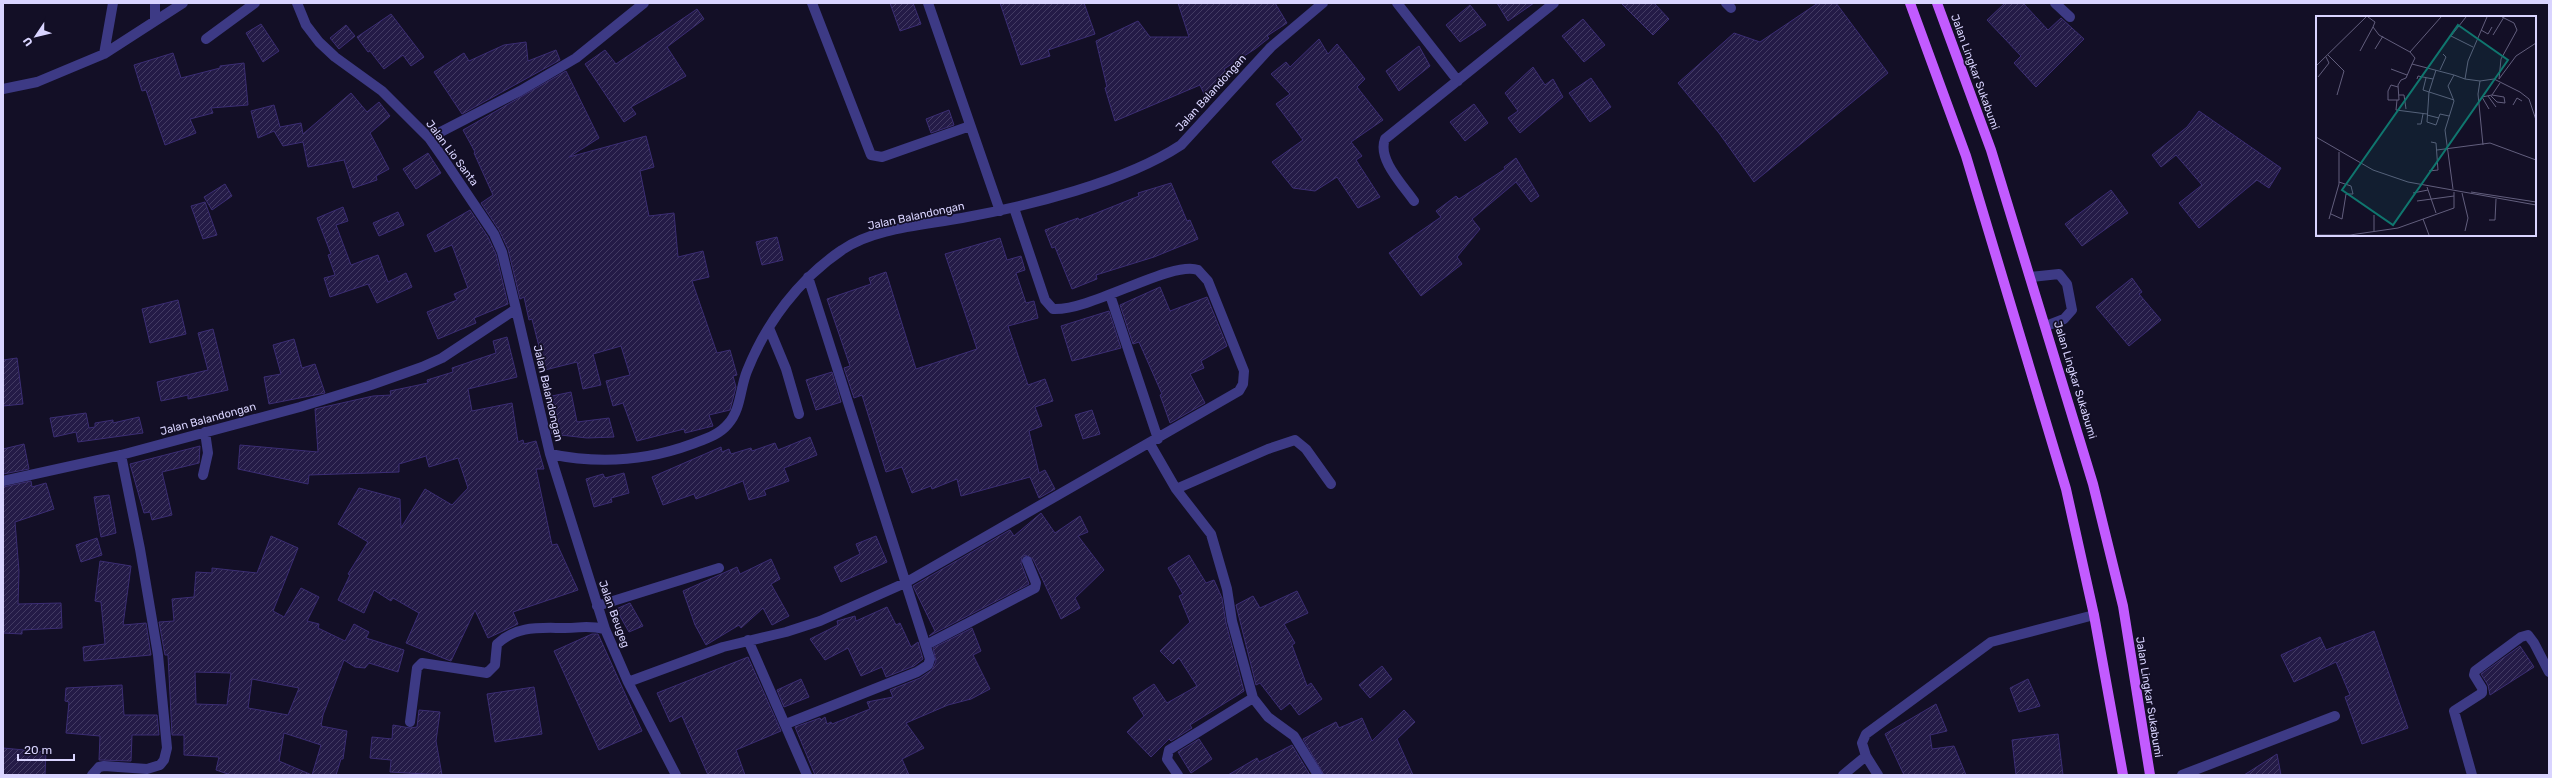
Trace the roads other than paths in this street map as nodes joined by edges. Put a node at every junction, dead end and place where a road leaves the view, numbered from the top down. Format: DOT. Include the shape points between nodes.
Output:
graph roads {
  1 [pos="113,3"];
  2 [pos="155,3"];
  3 [pos="183,3"];
  4 [pos="256,3"];
  5 [pos="298,3"];
  6 [pos="644,3"];
  7 [pos="812,3"];
  8 [pos="928,3"];
  9 [pos="1323,3"];
  10 [pos="1397,3"];
  11 [pos="1554,3"];
  12 [pos="1910,3"];
  13 [pos="1937,3"];
  14 [pos="2055,3"];
  15 [pos="2070,18"];
  16 [pos="155,20"];
  17 [pos="206,39"];
  18 [pos="104,54"];
  19 [pos="1458,81"];
  20 [pos="3,89"];
  21 [pos="970,126"];
  22 [pos="429,138"];
  23 [pos="1414,201"];
  24 [pos="1014,208"];
  25 [pos="1000,211"];
  26 [pos="808,277"];
  27 [pos="2031,277"];
  28 [pos="1110,295"];
  29 [pos="516,309"];
  30 [pos="2046,326"];
  31 [pos="769,328"];
  32 [pos="799,414"];
  33 [pos="205,432"];
  34 [pos="1154,442"];
  35 [pos="550,454"];
  36 [pos="121,455"];
  37 [pos="202,475"];
  38 [pos="3,481"];
  39 [pos="1331,484"];
  40 [pos="1176,489"];
  41 [pos="1027,561"];
  42 [pos="719,568"];
  43 [pos="905,583"];
  44 [pos="596,606"];
  45 [pos="2094,615"];
  46 [pos="605,629"];
  47 [pos="748,640"];
  48 [pos="926,645"];
  49 [pos="2549,672"];
  50 [pos="628,682"];
  51 [pos="1253,698"];
  52 [pos="2335,716"];
  53 [pos="410,722"];
  54 [pos="786,724"];
  55 [pos="1866,756"];
  56 [pos="92,775"];
  57 [pos="676,775"];
  58 [pos="807,775"];
  59 [pos="1178,775"];
  60 [pos="1318,775"];
  61 [pos="1843,775"];
  62 [pos="1878,775"];
  63 [pos="2123,775"];
  64 [pos="2150,775"];
  65 [pos="2182,775"];
  66 [pos="2472,775"];
  1 -- 18 [label="street"];
  2 -- 16 [label="street"];
  3 -- 16 [label="street"];
  4 -- 17 [label="street"];
  5 -- 22 [label="street, Jalan Lio Santa" via="306,25 319,42 335,57 382,91"];
  6 -- 22 [label="street" via="576,58 520,91"];
  7 -- 21 [label="street" via="871,155 882,157"];
  8 -- 21 [label="street"];
  9 -- 24 [label="street, Jalan Balandongan" via="1271,46 1181,145 1168,154 1110,178"];
  10 -- 19 [label="street"];
  11 -- 19 [label="street"];
  12 -- 45 [label="main road" via="1966,156 2006,285 2066,489"];
  13 -- 27 [label="main road, Jalan Lingkar Sukabumi" via="1991,150"];
  14 -- 15 [label="street"];
  16 -- 18 [label="street"];
  18 -- 20 [label="street" via="37,82"];
  19 -- 23 [label="street" via="1393,130 1382,146 1385,156"];
  21 -- 25 [label="street"];
  22 -- 29 [label="street, Jalan Lio Santa" via="494,234 502,252"];
  24 -- 25 [label="street, Jalan Balandongan"];
  24 -- 28 [label="street" via="1048,306 1059,309"];
  25 -- 26 [label="street, Jalan Balandongan" via="864,238 844,248"];
  26 -- 31 [label="street, Jalan Balandongan" via="797,288"];
  26 -- 43 [label="street"];
  27 -- 30 [label="main road, Jalan Lingkar Sukabumi"];
  27 -- 30 [label="street" via="2059,274 2067,284 2072,310 2064,319"];
  28 -- 34 [label="street"];
  28 -- 34 [label="street" via="1182,268 1198,270 1208,281 1244,370 1243,384 1239,391"];
  29 -- 33 [label="street, Jalan Balandongan" via="464,344 422,367 300,407"];
  29 -- 35 [label="street, Jalan Balandongan"];
  30 -- 64 [label="main road, Jalan Lingkar Sukabumi" via="2094,484 2123,606"];
  31 -- 32 [label="street" via="786,369"];
  31 -- 35 [label="street, Jalan Balandongan" via="750,363 737,409 729,424 717,434 672,451 623,460 584,459"];
  33 -- 36 [label="street, Jalan Balandongan"];
  33 -- 37 [label="street" via="208,453"];
  34 -- 40 [label="street"];
  34 -- 43 [label="street"];
  35 -- 44 [label="street, Jalan Beugeg"];
  36 -- 38 [label="street, Jalan Balandongan"];
  36 -- 56 [label="street" via="158,655 167,748 164,760 153,768 104,766 99,767"];
  39 -- 40 [label="street" via="1306,449 1296,440 1268,449"];
  40 -- 51 [label="street" via="1211,534"];
  41 -- 48 [label="street" via="1036,583 1035,588"];
  42 -- 44 [label="street"];
  43 -- 47 [label="street" via="820,621"];
  43 -- 48 [label="street"];
  44 -- 46 [label="street, Jalan Beugeg"];
  45 -- 55 [label="street" via="2004,637 1981,648 1875,726 1863,739"];
  45 -- 63 [label="main road"];
  46 -- 50 [label="street, Jalan Beugeg"];
  46 -- 53 [label="street" via="586,625 519,630 497,644 495,665 487,673 422,663 417,668"];
  47 -- 50 [label="street" via="696,656"];
  47 -- 54 [label="street"];
  48 -- 54 [label="street" via="930,659 923,670"];
  49 -- 66 [label="street" via="2528,635 2521,637 2475,670 2474,675 2482,688 2482,693 2454,711"];
  50 -- 57 [label="street, Jalan Beugeg"];
  51 -- 59 [label="street" via="1169,750 1167,759"];
  51 -- 60 [label="street" via="1268,717 1294,736"];
  52 -- 65 [label="street"];
  54 -- 58 [label="street"];
  55 -- 61 [label="street"];
  55 -- 62 [label="street"];
}
